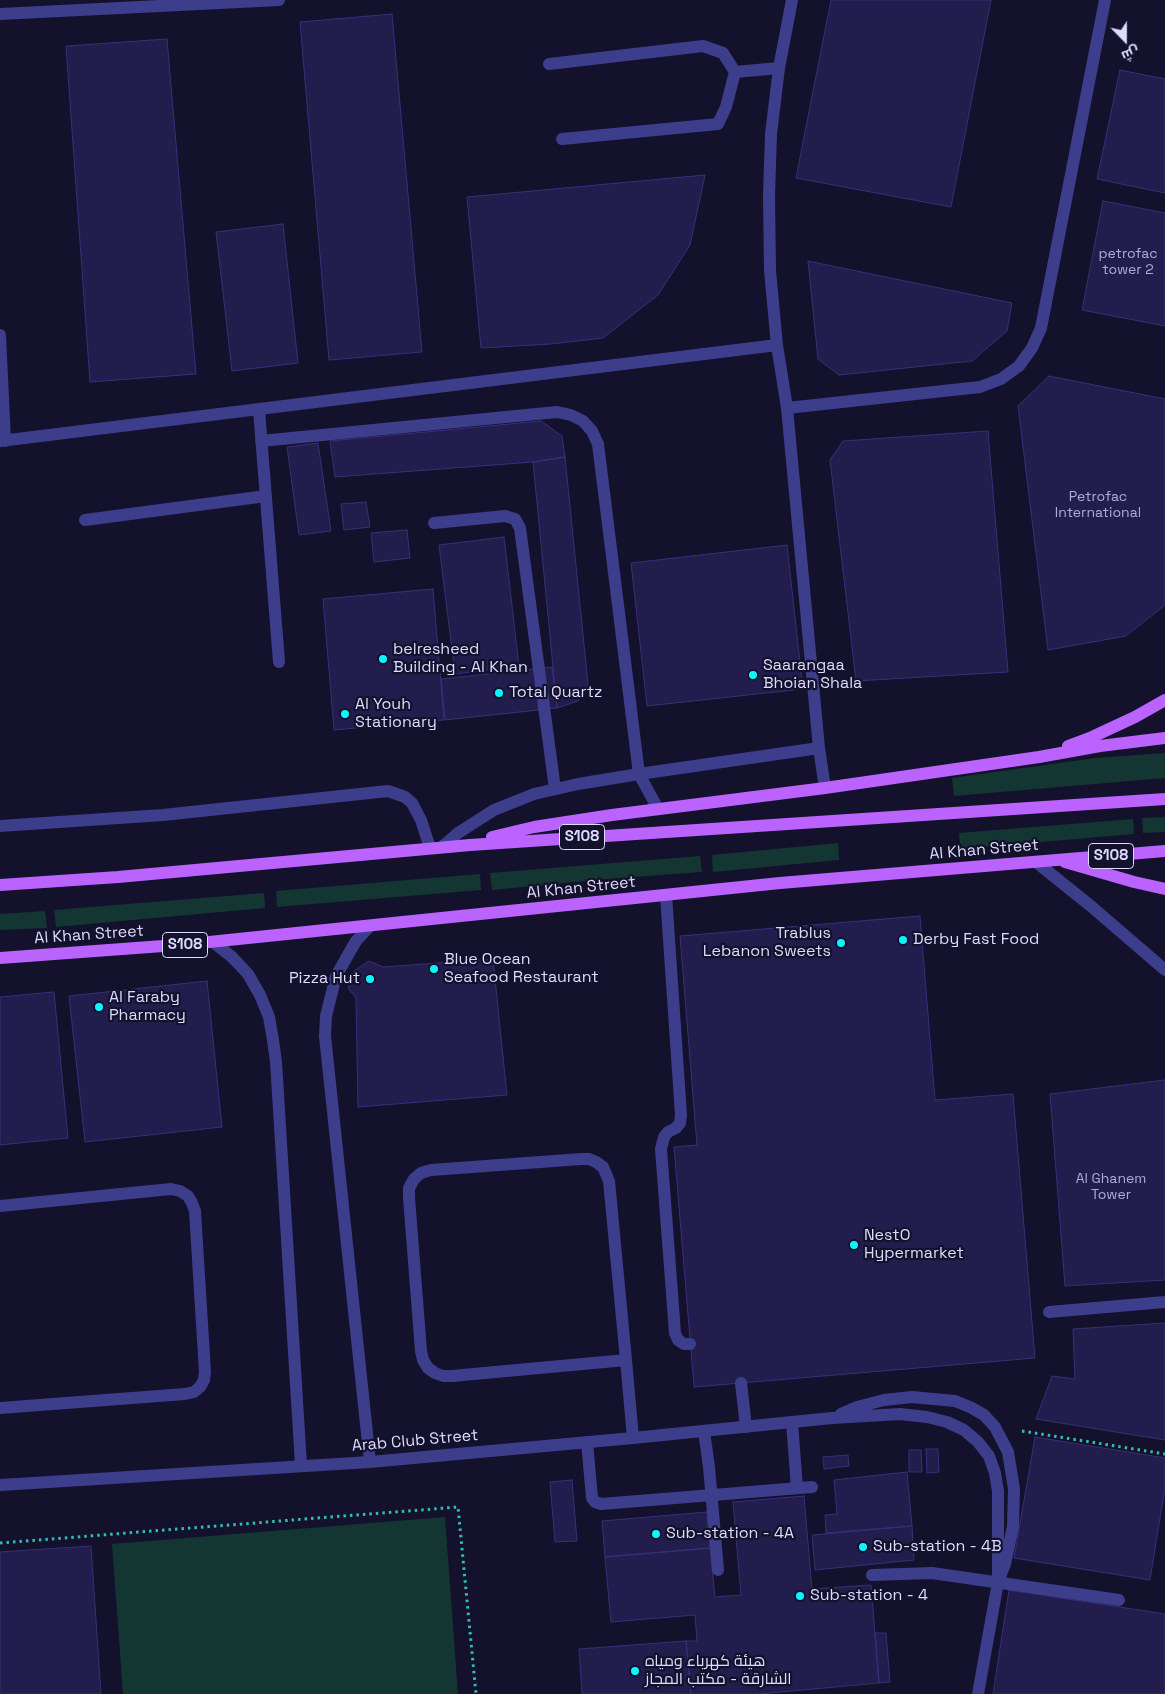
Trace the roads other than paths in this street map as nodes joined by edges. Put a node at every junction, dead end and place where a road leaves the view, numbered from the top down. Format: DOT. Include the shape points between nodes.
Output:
graph roads {
  1 [pos="279,0"];
  2 [pos="792,0"];
  3 [pos="1104,0"];
  4 [pos="0,14"];
  5 [pos="549,64"];
  6 [pos="779,68"];
  7 [pos="735,72"];
  8 [pos="562,139"];
  9 [pos="0,335"];
  10 [pos="777,345"];
  11 [pos="787,408"];
  12 [pos="259,410"];
  13 [pos="3,441"];
  14 [pos="261,441"];
  15 [pos="266,496"];
  16 [pos="85,520"];
  17 [pos="434,523"];
  18 [pos="279,662"];
  19 [pos="1165,700"];
  20 [pos="1165,738"];
  21 [pos="819,748"];
  22 [pos="1039,757"];
  23 [pos="639,774"];
  24 [pos="825,788"];
  25 [pos="555,789"];
  26 [pos="1165,799"];
  27 [pos="658,809"];
  28 [pos="0,826"];
  29 [pos="470,845"];
  30 [pos="436,848"];
  31 [pos="1165,851"];
  32 [pos="1058,860"];
  33 [pos="1036,862"];
  34 [pos="0,885"];
  35 [pos="1165,889"];
  36 [pos="666,895"];
  37 [pos="370,926"];
  38 [pos="213,942"];
  39 [pos="0,958"];
  40 [pos="1165,970"];
  41 [pos="0,1206"];
  42 [pos="1165,1302"];
  43 [pos="1050,1312"];
  44 [pos="690,1344"];
  45 [pos="626,1360"];
  46 [pos="741,1383"];
  47 [pos="0,1408"];
  48 [pos="832,1418"];
  49 [pos="792,1423"];
  50 [pos="746,1427"];
  51 [pos="704,1431"];
  52 [pos="633,1438"];
  53 [pos="587,1442"];
  54 [pos="370,1462"];
  55 [pos="301,1465"];
  56 [pos="0,1485"];
  57 [pos="812,1487"];
  58 [pos="797,1488"];
  59 [pos="711,1496"];
  60 [pos="718,1570"];
  61 [pos="872,1575"];
  62 [pos="998,1582"];
  63 [pos="1119,1600"];
  64 [pos="978,1694"];
  1 -- 4 [label="street"];
  2 -- 6 [label="street"];
  3 -- 11 [label="street" via="1041,328 1019,366 1001,379 980,387"];
  5 -- 7 [label="street" via="703,46 723,53"];
  6 -- 7 [label="street"];
  6 -- 10 [label="street" via="769,196 770,271"];
  7 -- 8 [label="street" via="718,124"];
  9 -- 13 [label="street"];
  10 -- 11 [label="street"];
  10 -- 12 [label="street"];
  11 -- 21 [label="street"];
  12 -- 13 [label="street"];
  12 -- 14 [label="street"];
  14 -- 15 [label="street"];
  14 -- 23 [label="street" via="557,412 583,421 598,444"];
  15 -- 16 [label="street"];
  15 -- 18 [label="street"];
  17 -- 25 [label="street" via="505,516 515,519 520,528"];
  19 -- 22 [label="main road" via="1092,737"];
  20 -- 22 [label="main road"];
  21 -- 23 [label="street"];
  21 -- 24 [label="street"];
  22 -- 24 [label="main road"];
  23 -- 25 [label="street"];
  23 -- 27 [label="street"];
  24 -- 27 [label="main road"];
  25 -- 30 [label="street" via="494,810"];
  26 -- 29 [label="main road, S108"];
  27 -- 29 [label="main road" via="534,828"];
  28 -- 30 [label="street" via="163,815 388,791 412,803"];
  29 -- 30 [label="main road, S108"];
  30 -- 34 [label="main road, S108" via="137,876"];
  31 -- 32 [label="main road, Al Khan Street / S108"];
  32 -- 33 [label="main road, Al Khan Street / S108"];
  32 -- 35 [label="main road"];
  33 -- 36 [label="main road, Al Khan Street / S108"];
  33 -- 40 [label="street"];
  36 -- 37 [label="main road, Al Khan Street / S108"];
  36 -- 44 [label="street" via="682,1115 676,1128 664,1137 661,1150 675,1332 678,1340"];
  37 -- 38 [label="main road, Al Khan Street / S108"];
  37 -- 54 [label="street" via="356,941 336,976 326,1016 325,1036"];
  38 -- 39 [label="main road, Al Khan Street / S108"];
  38 -- 55 [label="street" via="248,974 269,1017 273,1040"];
  41 -- 47 [label="street" via="171,1189 188,1196 195,1211 205,1372 200,1387 185,1394"];
  42 -- 43 [label="street"];
  45 -- 45 [label="street" via="609,1181 603,1167 589,1159 580,1159 431,1170 414,1179 408,1198 421,1352 428,1368 443,1376 452,1376"];
  45 -- 52 [label="street"];
  46 -- 50 [label="street"];
  48 -- 49 [label="street, Arab Club Street"];
  48 -- 62 [label="street, Arab Club Street" via="900,1414 927,1417 964,1430 978,1442 996,1473"];
  48 -- 62 [label="street, Arab Club Street" via="857,1407 912,1397 955,1401 984,1415 995,1427 1008,1452 1014,1489 1009,1546"];
  49 -- 50 [label="street, Arab Club Street"];
  49 -- 58 [label="street"];
  50 -- 51 [label="street, Arab Club Street"];
  51 -- 52 [label="street, Arab Club Street"];
  51 -- 59 [label="street"];
  52 -- 53 [label="street, Arab Club Street"];
  53 -- 54 [label="street, Arab Club Street"];
  53 -- 59 [label="street" via="595,1502"];
  54 -- 55 [label="street, Arab Club Street"];
  55 -- 56 [label="street, Arab Club Street"];
  57 -- 58 [label="street"];
  58 -- 59 [label="street"];
  59 -- 60 [label="street"];
  61 -- 62 [label="street" via="932,1573"];
  62 -- 63 [label="street"];
  62 -- 64 [label="street"];
}
